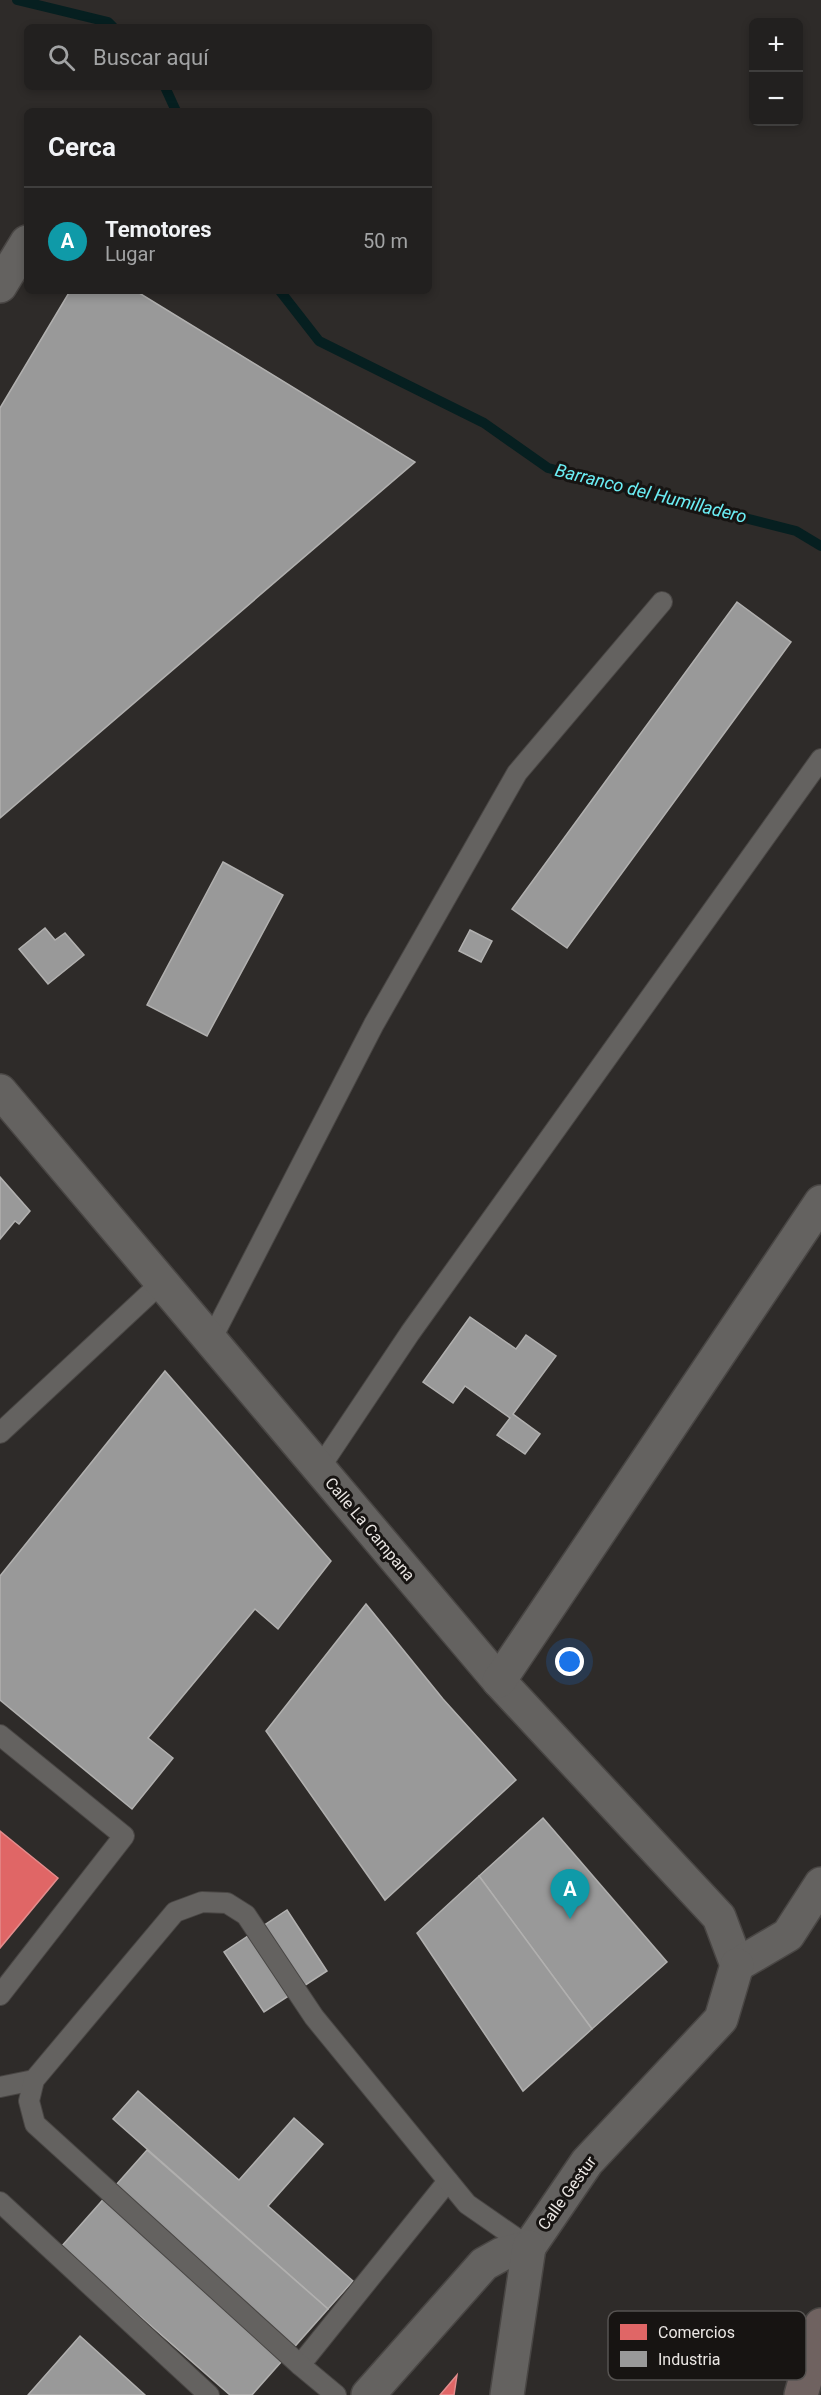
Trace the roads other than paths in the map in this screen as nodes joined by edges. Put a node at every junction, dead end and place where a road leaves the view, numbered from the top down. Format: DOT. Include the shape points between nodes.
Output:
graph roads {
  1 [pos="24,247"];
  2 [pos="0,286"];
  3 [pos="662,602"];
  4 [pos="821,759"];
  5 [pos="0,1091"];
  6 [pos="821,1202"];
  7 [pos="161,1283"];
  8 [pos="210,1342"];
  9 [pos="0,1432"];
  10 [pos="319,1469"];
  11 [pos="499,1682"];
  12 [pos="0,1735"];
  13 [pos="821,1884"];
  14 [pos="737,1965"];
  15 [pos="0,1995"];
  16 [pos="34,2080"];
  17 [pos="0,2087"];
  18 [pos="448,2181"];
  19 [pos="0,2202"];
  20 [pos="529,2247"];
  21 [pos="821,2325"];
  22 [pos="300,2365"];
  23 [pos="806,2378"];
  24 [pos="805,2380"];
  25 [pos="209,2395"];
  26 [pos="336,2395"];
  27 [pos="368,2395"];
  28 [pos="507,2395"];
  29 [pos="801,2395"];
  1 -- 2 [label="street"];
  3 -- 8 [label="lane" via="517,773 374,1024"];
  4 -- 10 [label="lane" via="410,1333"];
  5 -- 7 [label="street, Calle La Campana"];
  6 -- 11 [label="street"];
  7 -- 8 [label="street, Calle La Campana"];
  7 -- 9 [label="lane"];
  8 -- 10 [label="street, Calle La Campana"];
  10 -- 11 [label="street, Calle La Campana"];
  11 -- 14 [label="street, Calle La Campana" via="719,1917"];
  12 -- 15 [label="lane" via="124,1836"];
  13 -- 14 [label="street" via="788,1935"];
  14 -- 20 [label="street, Calle Gestur" via="721,2019 587,2162"];
  16 -- 17 [label="lane"];
  16 -- 18 [label="lane" via="175,1912 202,1902 227,1903 246,1915 314,2017"];
  16 -- 22 [label="lane" via="29,2101 35,2124"];
  18 -- 20 [label="lane" via="467,2204"];
  18 -- 22 [label="lane"];
  19 -- 25 [label="lane"];
  20 -- 27 [label="street, Calle Gestur" via="484,2264"];
  20 -- 28 [label="street"];
  21 -- 23 [label="highway"];
  22 -- 26 [label="lane"];
  24 -- 29 [label="highway"];
}
